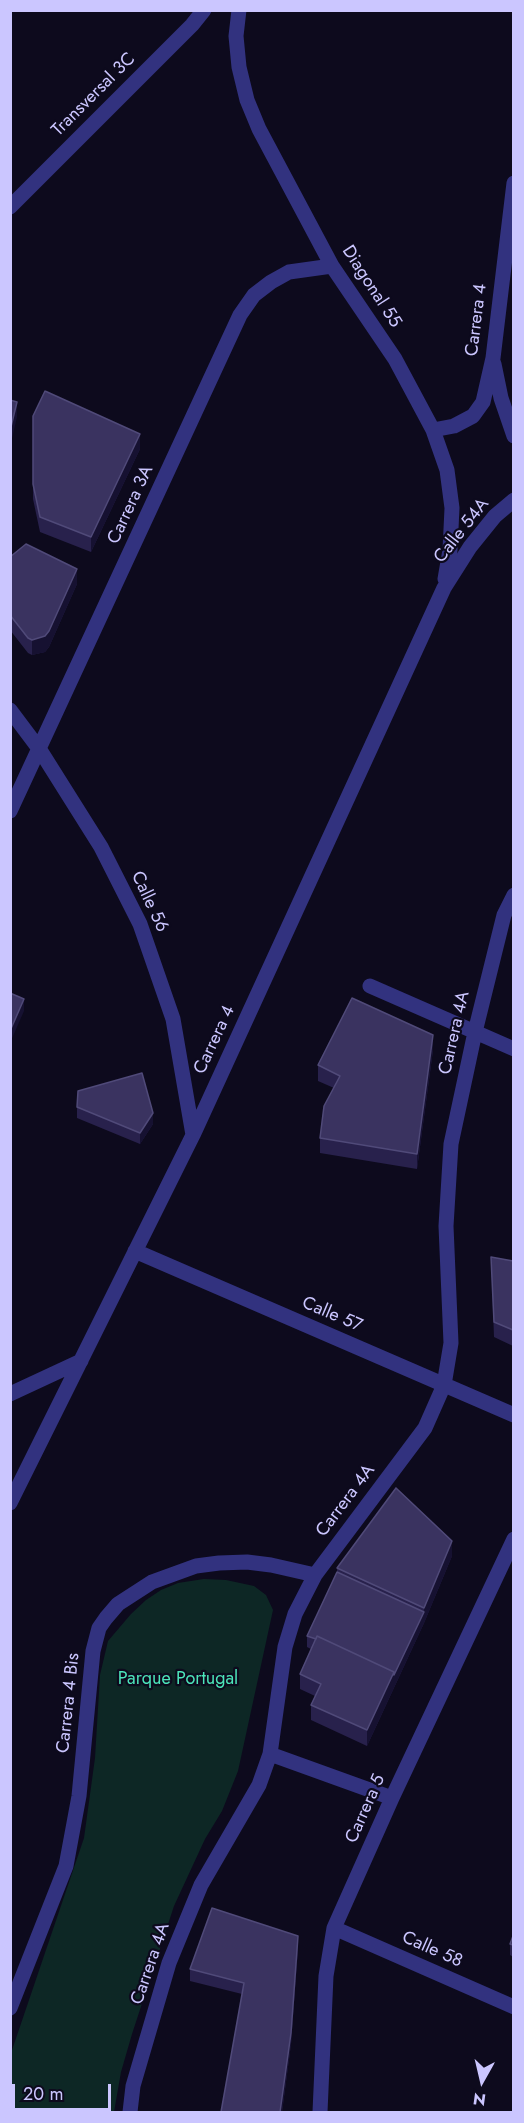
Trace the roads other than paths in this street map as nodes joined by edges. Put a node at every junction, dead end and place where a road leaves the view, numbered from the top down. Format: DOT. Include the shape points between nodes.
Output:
graph roads {
  1 [pos="204,10"];
  2 [pos="239,10"];
  3 [pos="513,183"];
  4 [pos="10,207"];
  5 [pos="332,266"];
  6 [pos="492,358"];
  7 [pos="433,430"];
  8 [pos="513,436"];
  9 [pos="513,500"];
  10 [pos="444,588"];
  11 [pos="10,710"];
  12 [pos="40,750"];
  13 [pos="10,811"];
  14 [pos="513,895"];
  15 [pos="370,986"];
  16 [pos="475,1032"];
  17 [pos="513,1049"];
  18 [pos="193,1135"];
  19 [pos="135,1251"];
  20 [pos="81,1361"];
  21 [pos="444,1385"];
  22 [pos="10,1394"];
  23 [pos="513,1415"];
  24 [pos="10,1503"];
  25 [pos="513,1539"];
  26 [pos="315,1575"];
  27 [pos="270,1754"];
  28 [pos="392,1798"];
  29 [pos="334,1928"];
  30 [pos="513,2007"];
  31 [pos="10,2008"];
  32 [pos="130,2112"];
  33 [pos="321,2112"];
  1 -- 4 [label="street, Transversal 3C"];
  2 -- 5 [label="street, Diagonal 55" via="237,46 247,100"];
  3 -- 6 [label="street, Carrera 4"];
  5 -- 7 [label="street, Diagonal 55" via="395,359"];
  5 -- 12 [label="street, Carrera 3A" via="289,272 254,295 240,315"];
  6 -- 7 [label="street, Carrera 4" via="483,402 473,416 454,426"];
  6 -- 8 [label="street"];
  7 -- 10 [label="street, Diagonal 55" via="447,470 453,508"];
  9 -- 10 [label="street, Calle 54A" via="470,547"];
  10 -- 18 [label="street, Carrera 4"];
  11 -- 12 [label="street, Calle 56"];
  12 -- 13 [label="street, Carrera 3A"];
  12 -- 18 [label="street, Calle 56" via="101,847 140,924 173,1019"];
  14 -- 16 [label="street, Carrera 4A" via="504,915"];
  15 -- 16 [label="street"];
  16 -- 17 [label="street"];
  16 -- 21 [label="street, Carrera 4A" via="451,1144 446,1226 452,1343"];
  18 -- 19 [label="street, Carrera 4"];
  19 -- 20 [label="street, Carrera 4"];
  19 -- 21 [label="street, Calle 57"];
  20 -- 22 [label="street"];
  20 -- 24 [label="street, Carrera 4"];
  21 -- 23 [label="street, Calle 57"];
  21 -- 26 [label="street, Carrera 4A" via="425,1428"];
  25 -- 28 [label="street, Carrera 5"];
  26 -- 27 [label="street, Carrera 4A" via="285,1647"];
  26 -- 31 [label="street, Carrera 4 Bis" via="247,1562 196,1566 153,1582 118,1604 106,1618 93,1651 79,1796 66,1866"];
  27 -- 28 [label="street"];
  27 -- 32 [label="street, Carrera 4A" via="259,1785 201,1885 169,1964 133,2086"];
  28 -- 29 [label="street, Carrera 5"];
  29 -- 30 [label="street, Calle 58"];
  29 -- 33 [label="street, Carrera 5" via="326,1976"];
}
